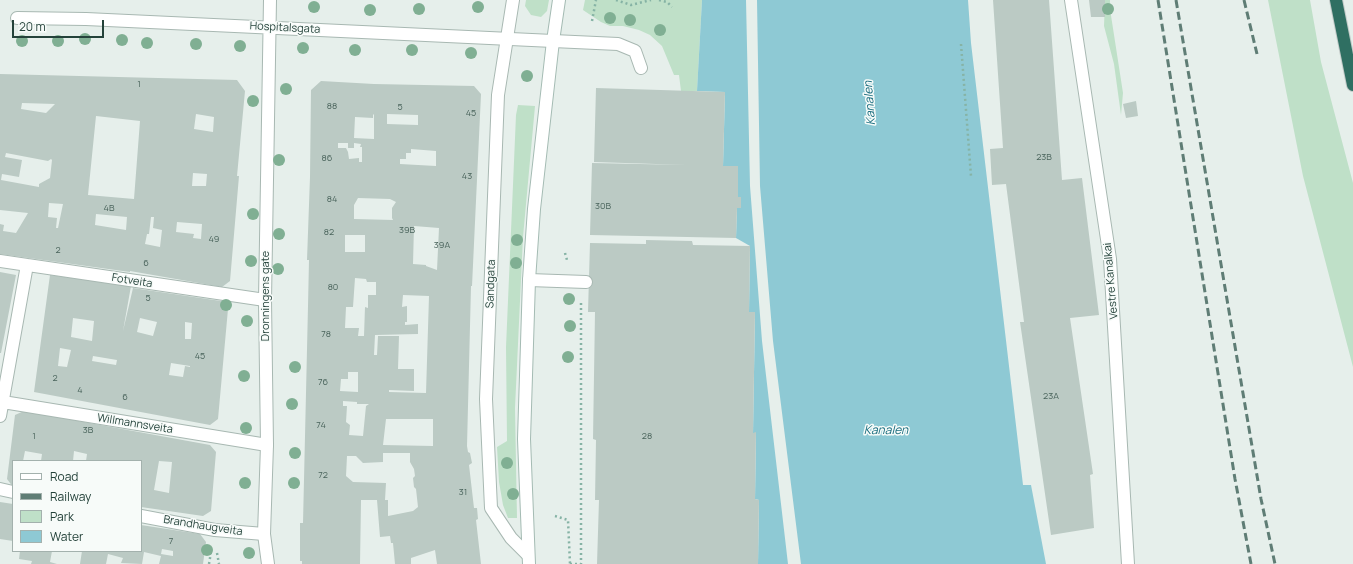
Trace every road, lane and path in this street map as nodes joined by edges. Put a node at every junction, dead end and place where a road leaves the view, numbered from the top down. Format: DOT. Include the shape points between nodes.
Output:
graph roads {
  1 [pos="270,0"];
  2 [pos="513,0"];
  3 [pos="560,0"];
  4 [pos="616,0"];
  5 [pos="650,0"];
  6 [pos="659,0"];
  7 [pos="1071,0"];
  8 [pos="1336,0"];
  9 [pos="672,7"];
  10 [pos="17,18"];
  11 [pos="270,28"];
  12 [pos="506,39"];
  13 [pos="552,42"];
  14 [pos="960,44"];
  15 [pos="641,68"];
  16 [pos="1353,85"];
  17 [pos="971,176"];
  18 [pos="565,253"];
  19 [pos="0,260"];
  20 [pos="27,265"];
  21 [pos="529,280"];
  22 [pos="580,282"];
  23 [pos="265,300"];
  24 [pos="3,402"];
  25 [pos="0,416"];
  26 [pos="267,445"];
  27 [pos="0,490"];
  28 [pos="12,492"];
  29 [pos="142,516"];
  30 [pos="555,516"];
  31 [pos="264,534"];
  32 [pos="528,560"];
  33 [pos="268,564"];
  34 [pos="570,564"];
  35 [pos="581,564"];
  36 [pos="1128,564"];
  1 -- 11 [label="street, Dronningens gate"];
  2 -- 12 [label="street, Sandgata"];
  3 -- 13 [label="street, Sandgata"];
  4 -- 5 [label="path" via="631,5"];
  6 -- 9 [label="path" via="667,2"];
  7 -- 36 [label="street, Vestre Kanalkai" via="1110,260"];
  8 -- 16 [label="highway"];
  10 -- 11 [label="street, Hospitalsgata" via="94,19"];
  11 -- 12 [label="street, Hospitalsgata"];
  11 -- 23 [label="street, Dronningens gate"];
  12 -- 13 [label="street, Hospitalsgata"];
  12 -- 32 [label="street, Sandgata" via="498,95 486,407 491,508"];
  13 -- 15 [label="street, Hospitalsgata" via="618,44 635,51"];
  13 -- 21 [label="street, Sandgata"];
  14 -- 17 [label="path"];
  18 -- 22 [label="path"];
  19 -- 20 [label="street, Fotveita"];
  20 -- 23 [label="street, Fotveita"];
  20 -- 24 [label="street"];
  21 -- 22 [label="street"];
  21 -- 32 [label="street, Sandgata" via="524,439"];
  22 -- 35 [label="path"];
  23 -- 26 [label="street, Dronningens gate"];
  24 -- 25 [label="street"];
  24 -- 26 [label="street, Willmannsveita"];
  26 -- 31 [label="street, Dronningens gate"];
  27 -- 28 [label="street"];
  29 -- 31 [label="street, Brandhaugveita" via="216,530"];
  30 -- 34 [label="path" via="568,520"];
  31 -- 33 [label="street, Dronningens gate"];
  34 -- 35 [label="path"];
}
